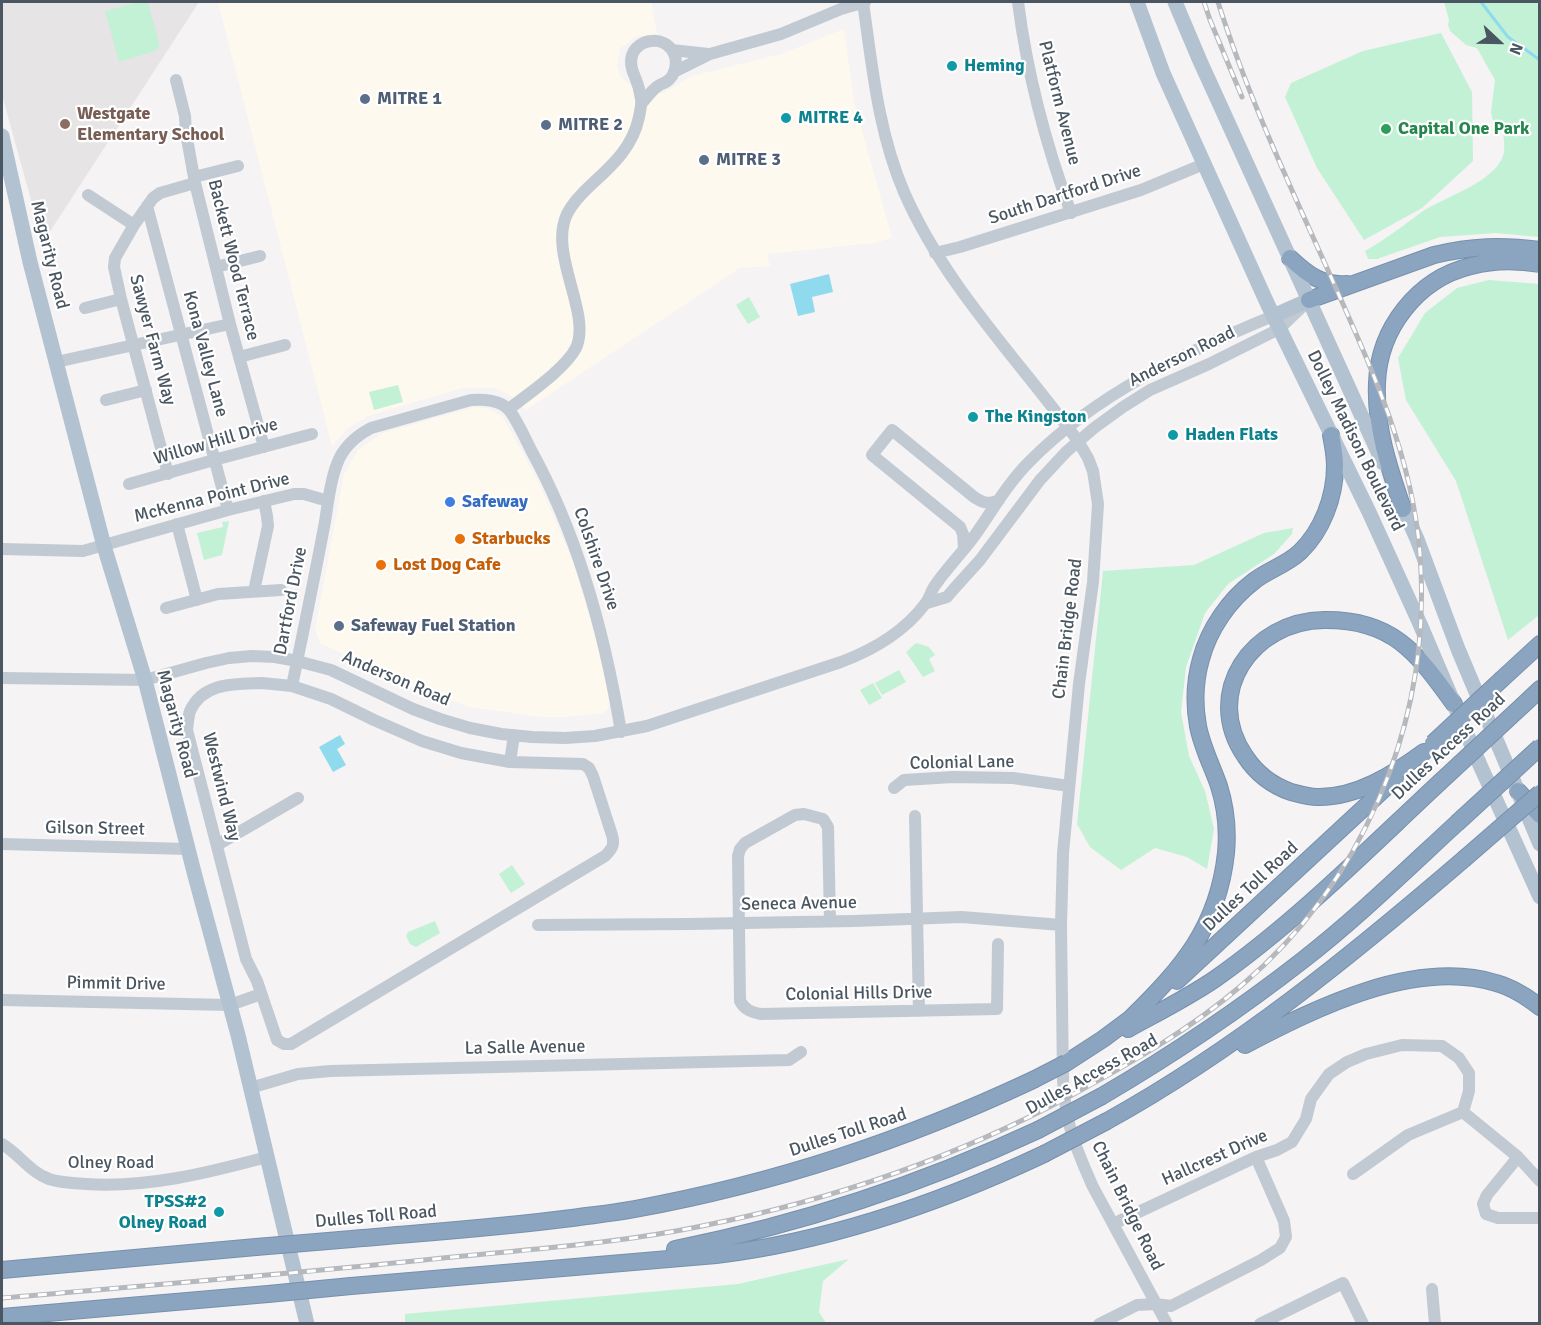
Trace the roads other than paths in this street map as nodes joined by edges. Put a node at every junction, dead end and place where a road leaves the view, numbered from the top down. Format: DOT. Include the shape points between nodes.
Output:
graph roads {
  1 [pos="864,2"];
  2 [pos="1018,2"];
  3 [pos="1137,2"];
  4 [pos="1175,2"];
  5 [pos="672,50"];
  6 [pos="710,54"];
  7 [pos="674,72"];
  8 [pos="636,78"];
  9 [pos="176,80"];
  10 [pos="658,86"];
  11 [pos="642,102"];
  12 [pos="2,136"];
  13 [pos="1204,164"];
  14 [pos="238,166"];
  15 [pos="194,180"];
  16 [pos="88,195"];
  17 [pos="147,206"];
  18 [pos="1071,213"];
  19 [pos="134,225"];
  20 [pos="1539,250"];
  21 [pos="935,253"];
  22 [pos="260,256"];
  23 [pos="1290,258"];
  24 [pos="1539,264"];
  25 [pos="216,267"];
  26 [pos="1360,282"];
  27 [pos="121,299"];
  28 [pos="1309,300"];
  29 [pos="85,308"];
  30 [pos="1276,322"];
  31 [pos="230,324"];
  32 [pos="182,335"];
  33 [pos="134,345"];
  34 [pos="285,345"];
  35 [pos="239,357"];
  36 [pos="56,362"];
  37 [pos="146,390"];
  38 [pos="106,400"];
  39 [pos="508,409"];
  40 [pos="1068,428"];
  41 [pos="312,434"];
  42 [pos="1331,435"];
  43 [pos="1077,441"];
  44 [pos="264,447"];
  45 [pos="214,460"];
  46 [pos="168,474"];
  47 [pos="129,484"];
  48 [pos="264,501"];
  49 [pos="328,501"];
  50 [pos="999,501"];
  51 [pos="1403,508"];
  52 [pos="228,510"];
  53 [pos="177,524"];
  54 [pos="104,546"];
  55 [pos="964,548"];
  56 [pos="2,549"];
  57 [pos="281,590"];
  58 [pos="254,591"];
  59 [pos="197,600"];
  60 [pos="927,603"];
  61 [pos="166,608"];
  62 [pos="1539,644"];
  63 [pos="297,661"];
  64 [pos="2,678"];
  65 [pos="145,680"];
  66 [pos="292,686"];
  67 [pos="1539,689"];
  68 [pos="1454,704"];
  69 [pos="621,732"];
  70 [pos="514,735"];
  71 [pos="1429,747"];
  72 [pos="1539,747"];
  73 [pos="510,762"];
  74 [pos="1069,786"];
  75 [pos="894,788"];
  76 [pos="1518,791"];
  77 [pos="1539,793"];
  78 [pos="298,798"];
  79 [pos="1539,815"];
  80 [pos="915,816"];
  81 [pos="1539,843"];
  82 [pos="2,844"];
  83 [pos="217,845"];
  84 [pos="188,849"];
  85 [pos="1539,897"];
  86 [pos="917,918"];
  87 [pos="830,921"];
  88 [pos="739,923"];
  89 [pos="538,925"];
  90 [pos="1061,925"];
  91 [pos="998,944"];
  92 [pos="261,994"];
  93 [pos="2,1000"];
  94 [pos="230,1005"];
  95 [pos="1539,1007"];
  96 [pos="919,1011"];
  97 [pos="1131,1018"];
  98 [pos="1099,1044"];
  99 [pos="801,1052"];
  100 [pos="1066,1063"];
  101 [pos="1180,1078"];
  102 [pos="250,1088"];
  103 [pos="1464,1112"];
  104 [pos="2,1144"];
  105 [pos="1256,1157"];
  106 [pos="1518,1157"];
  107 [pos="267,1158"];
  108 [pos="1353,1174"];
  109 [pos="1539,1181"];
  110 [pos="1539,1218"];
  111 [pos="1113,1224"];
  112 [pos="574,1266"];
  113 [pos="2,1270"];
  114 [pos="1432,1289"];
  115 [pos="1156,1304"];
  116 [pos="2,1317"];
  117 [pos="307,1323"];
  118 [pos="1099,1323"];
  119 [pos="1158,1323"];
  120 [pos="1167,1323"];
  121 [pos="1260,1323"];
  122 [pos="1364,1323"];
  123 [pos="1435,1323"];
  1 -- 6 [label="street" via="781,34"];
  1 -- 21 [label="street, Chain Bridge Road" via="874,81 888,146 903,190"];
  2 -- 18 [label="street, Platform Avenue" via="1034,91"];
  3 -- 13 [label="main road, Dolley Madison Boulevard" via="1163,73"];
  4 -- 23 [label="main road, Dolley Madison Boulevard"];
  5 -- 6 [label="street"];
  5 -- 7 [label="street"];
  5 -- 8 [label="street" via="655,40 641,44 630,60"];
  6 -- 7 [label="street"];
  7 -- 10 [label="street"];
  8 -- 10 [label="street" via="646,85"];
  8 -- 11 [label="street"];
  9 -- 15 [label="street, Backett Wood Terrace"];
  10 -- 11 [label="street"];
  11 -- 39 [label="street" via="629,144 573,204 564,223 563,252 578,317 576,348 557,370"];
  12 -- 36 [label="main road, Magarity Road"];
  13 -- 18 [label="street, South Dartford Drive"];
  13 -- 30 [label="main road, Dolley Madison Boulevard"];
  14 -- 15 [label="street, Sawyer Farm Way"];
  15 -- 17 [label="street, Sawyer Farm Way" via="160,193"];
  15 -- 25 [label="street, Backett Wood Terrace"];
  16 -- 19 [label="street"];
  17 -- 19 [label="street, Sawyer Farm Way"];
  17 -- 32 [label="street, Kona Valley Lane"];
  18 -- 21 [label="street, South Dartford Drive"];
  19 -- 27 [label="street, Sawyer Farm Way" via="114,267"];
  20 -- 26 [label="highway" via="1497,246 1454,250"];
  21 -- 40 [label="street, Chain Bridge Road"];
  22 -- 25 [label="street"];
  23 -- 26 [label="highway" via="1306,273 1324,282"];
  23 -- 28 [label="main road, Dolley Madison Boulevard"];
  24 -- 51 [label="highway" via="1495,262 1455,270 1418,294 1389,333 1378,366 1377,406 1389,467"];
  25 -- 31 [label="street, Backett Wood Terrace"];
  26 -- 28 [label="highway"];
  27 -- 29 [label="street"];
  27 -- 33 [label="street, Sawyer Farm Way"];
  28 -- 30 [label="main road"];
  28 -- 51 [label="main road, Dolley Madison Boulevard"];
  30 -- 40 [label="street, Anderson Road" via="1145,375"];
  30 -- 42 [label="main road, Dolley Madison Boulevard"];
  30 -- 43 [label="street, Anderson Road" via="1209,364 1150,390"];
  31 -- 32 [label="street"];
  31 -- 35 [label="street, Backett Wood Terrace"];
  32 -- 33 [label="street"];
  32 -- 45 [label="street, Kona Valley Lane"];
  33 -- 36 [label="street"];
  33 -- 37 [label="street, Sawyer Farm Way"];
  34 -- 35 [label="street"];
  35 -- 44 [label="street, Backett Wood Terrace"];
  36 -- 54 [label="main road, Magarity Road"];
  37 -- 38 [label="street"];
  37 -- 46 [label="street, Sawyer Farm Way"];
  39 -- 49 [label="street" via="493,401 471,400 371,428 342,452"];
  39 -- 69 [label="street, Colshire Drive" via="544,473 579,560 605,647"];
  40 -- 43 [label="street, Chain Bridge Road"];
  40 -- 50 [label="street, Anderson Road" via="1030,461"];
  41 -- 44 [label="street, Willow Hill Drive"];
  42 -- 68 [label="main road, Dolley Madison Boulevard"];
  42 -- 97 [label="highway" via="1334,480 1320,526 1299,553 1237,595 1211,634 1202,657 1195,704 1198,727 1224,806 1224,869 1212,915 1202,933 1178,968"];
  43 -- 60 [label="street, Anderson Road" via="1040,480 964,578 946,597"];
  43 -- 74 [label="street, Chain Bridge Road" via="1093,471 1098,504 1093,582"];
  44 -- 45 [label="street, Willow Hill Drive"];
  45 -- 46 [label="street, Willow Hill Drive"];
  45 -- 52 [label="street, Kona Valley Lane"];
  46 -- 47 [label="street, Willow Hill Drive"];
  48 -- 49 [label="street, McKenna Point Drive" via="304,494"];
  48 -- 52 [label="street, McKenna Point Drive"];
  48 -- 58 [label="street" via="268,526"];
  49 -- 63 [label="street, Dartford Drive"];
  50 -- 55 [label="street, Anderson Road"];
  50 -- 55 [label="street" via="982,502 974,497 892,430 872,455 960,527"];
  51 -- 76 [label="main road, Dolley Madison Boulevard"];
  52 -- 53 [label="street, McKenna Point Drive"];
  53 -- 54 [label="street, McKenna Point Drive"];
  53 -- 59 [label="street"];
  54 -- 56 [label="street, McKenna Point Drive" via="84,551"];
  54 -- 65 [label="main road, Magarity Road"];
  55 -- 60 [label="street, Anderson Road" via="934,585"];
  57 -- 58 [label="street"];
  58 -- 59 [label="street"];
  59 -- 61 [label="street"];
  60 -- 69 [label="street, Anderson Road" via="894,635 859,655"];
  62 -- 71 [label="highway, Dulles Toll Road, bridge"];
  63 -- 65 [label="street, Anderson Road" via="275,657 229,658"];
  63 -- 66 [label="street, Dartford Drive"];
  63 -- 70 [label="street, Anderson Road" via="342,674 440,719"];
  64 -- 65 [label="street, Anderson Road"];
  65 -- 84 [label="main road, Magarity Road"];
  66 -- 73 [label="street, Westwind Way" via="331,699 422,741"];
  66 -- 83 [label="street, Westwind Way" via="262,683 214,688 199,697 189,713 187,730"];
  67 -- 98 [label="highway, Dulles Access Road, bridge" via="1254,950 1170,1007"];
  68 -- 71 [label="highway" via="1408,647 1374,628 1335,620 1301,623 1267,637 1253,648 1235,677 1230,701 1233,734 1250,765 1280,788 1318,797 1344,794 1383,779"];
  68 -- 85 [label="main road, Dolley Madison Boulevard"];
  69 -- 70 [label="street, Anderson Road" via="565,738"];
  70 -- 73 [label="street"];
  71 -- 97 [label="highway, Dulles Toll Road" via="1189,971"];
  72 -- 112 [label="highway, Dulles Access Road, bridge" via="1304,959 1205,1032 1102,1096 992,1151 896,1189 812,1216 680,1248"];
  73 -- 92 [label="street, Westwind Way" via="575,763 589,768 614,842 612,850 291,1044 277,1040"];
  74 -- 75 [label="street, Colonial Lane" via="1013,778 953,777 904,780"];
  74 -- 90 [label="street, Chain Bridge Road"];
  76 -- 79 [label="highway"];
  76 -- 81 [label="main road, Dolley Madison Boulevard"];
  77 -- 101 [label="highway, bridge" via="1301,994"];
  78 -- 83 [label="street"];
  80 -- 86 [label="street"];
  82 -- 84 [label="street, Gilson Street"];
  83 -- 92 [label="street, Westwind Way" via="246,959"];
  84 -- 94 [label="main road, Magarity Road"];
  86 -- 87 [label="street, Seneca Avenue"];
  86 -- 90 [label="street, Seneca Avenue" via="978,917"];
  86 -- 96 [label="street"];
  87 -- 88 [label="street, Seneca Avenue"];
  87 -- 88 [label="street, Colonial Hills Drive" via="828,827 824,819 804,814 795,815 740,849"];
  88 -- 89 [label="street, Seneca Avenue"];
  88 -- 96 [label="street, Colonial Hills Drive" via="740,1001 752,1013"];
  90 -- 111 [label="street, Chain Bridge Road" via="1065,1105 1086,1171"];
  91 -- 96 [label="street, Colonial Hills Drive" via="997,1009"];
  92 -- 94 [label="street"];
  93 -- 94 [label="street, Pimmit Drive"];
  94 -- 102 [label="main road, Magarity Road"];
  95 -- 101 [label="highway" via="1517,992 1471,977 1405,980 1316,1011"];
  97 -- 98 [label="highway, Dulles Toll Road"];
  98 -- 100 [label="highway, Dulles Access Road"];
  99 -- 102 [label="street, La Salle Avenue" via="789,1060 330,1071 298,1074"];
  100 -- 113 [label="highway, Dulles Toll Road, bridge" via="964,1112 885,1143 809,1168 633,1210"];
  101 -- 112 [label="highway, bridge" via="1044,1154 968,1188 850,1229 716,1255"];
  102 -- 107 [label="main road, Magarity Road"];
  103 -- 105 [label="street, Hallcrest Drive" via="1469,1073 1459,1058 1442,1046 1402,1045 1366,1054 1329,1074 1311,1099 1306,1119 1292,1142"];
  103 -- 106 [label="street"];
  103 -- 108 [label="street" via="1408,1135"];
  104 -- 107 [label="street, Olney Road" via="48,1178 96,1184 170,1180"];
  105 -- 111 [label="street, Hallcrest Drive"];
  105 -- 115 [label="street" via="1284,1221 1286,1237 1280,1248 1171,1306"];
  106 -- 109 [label="street"];
  106 -- 110 [label="street" via="1487,1195 1483,1204 1486,1214 1498,1218"];
  107 -- 117 [label="main road, Magarity Road"];
  111 -- 115 [label="street, Chain Bridge Road"];
  112 -- 116 [label="highway, bridge"];
  114 -- 123 [label="street"];
  115 -- 118 [label="street" via="1137,1305"];
  115 -- 119 [label="street, Chain Bridge Road"];
  115 -- 120 [label="street, Chain Bridge Road"];
  121 -- 122 [label="street" via="1343,1283"];
}
